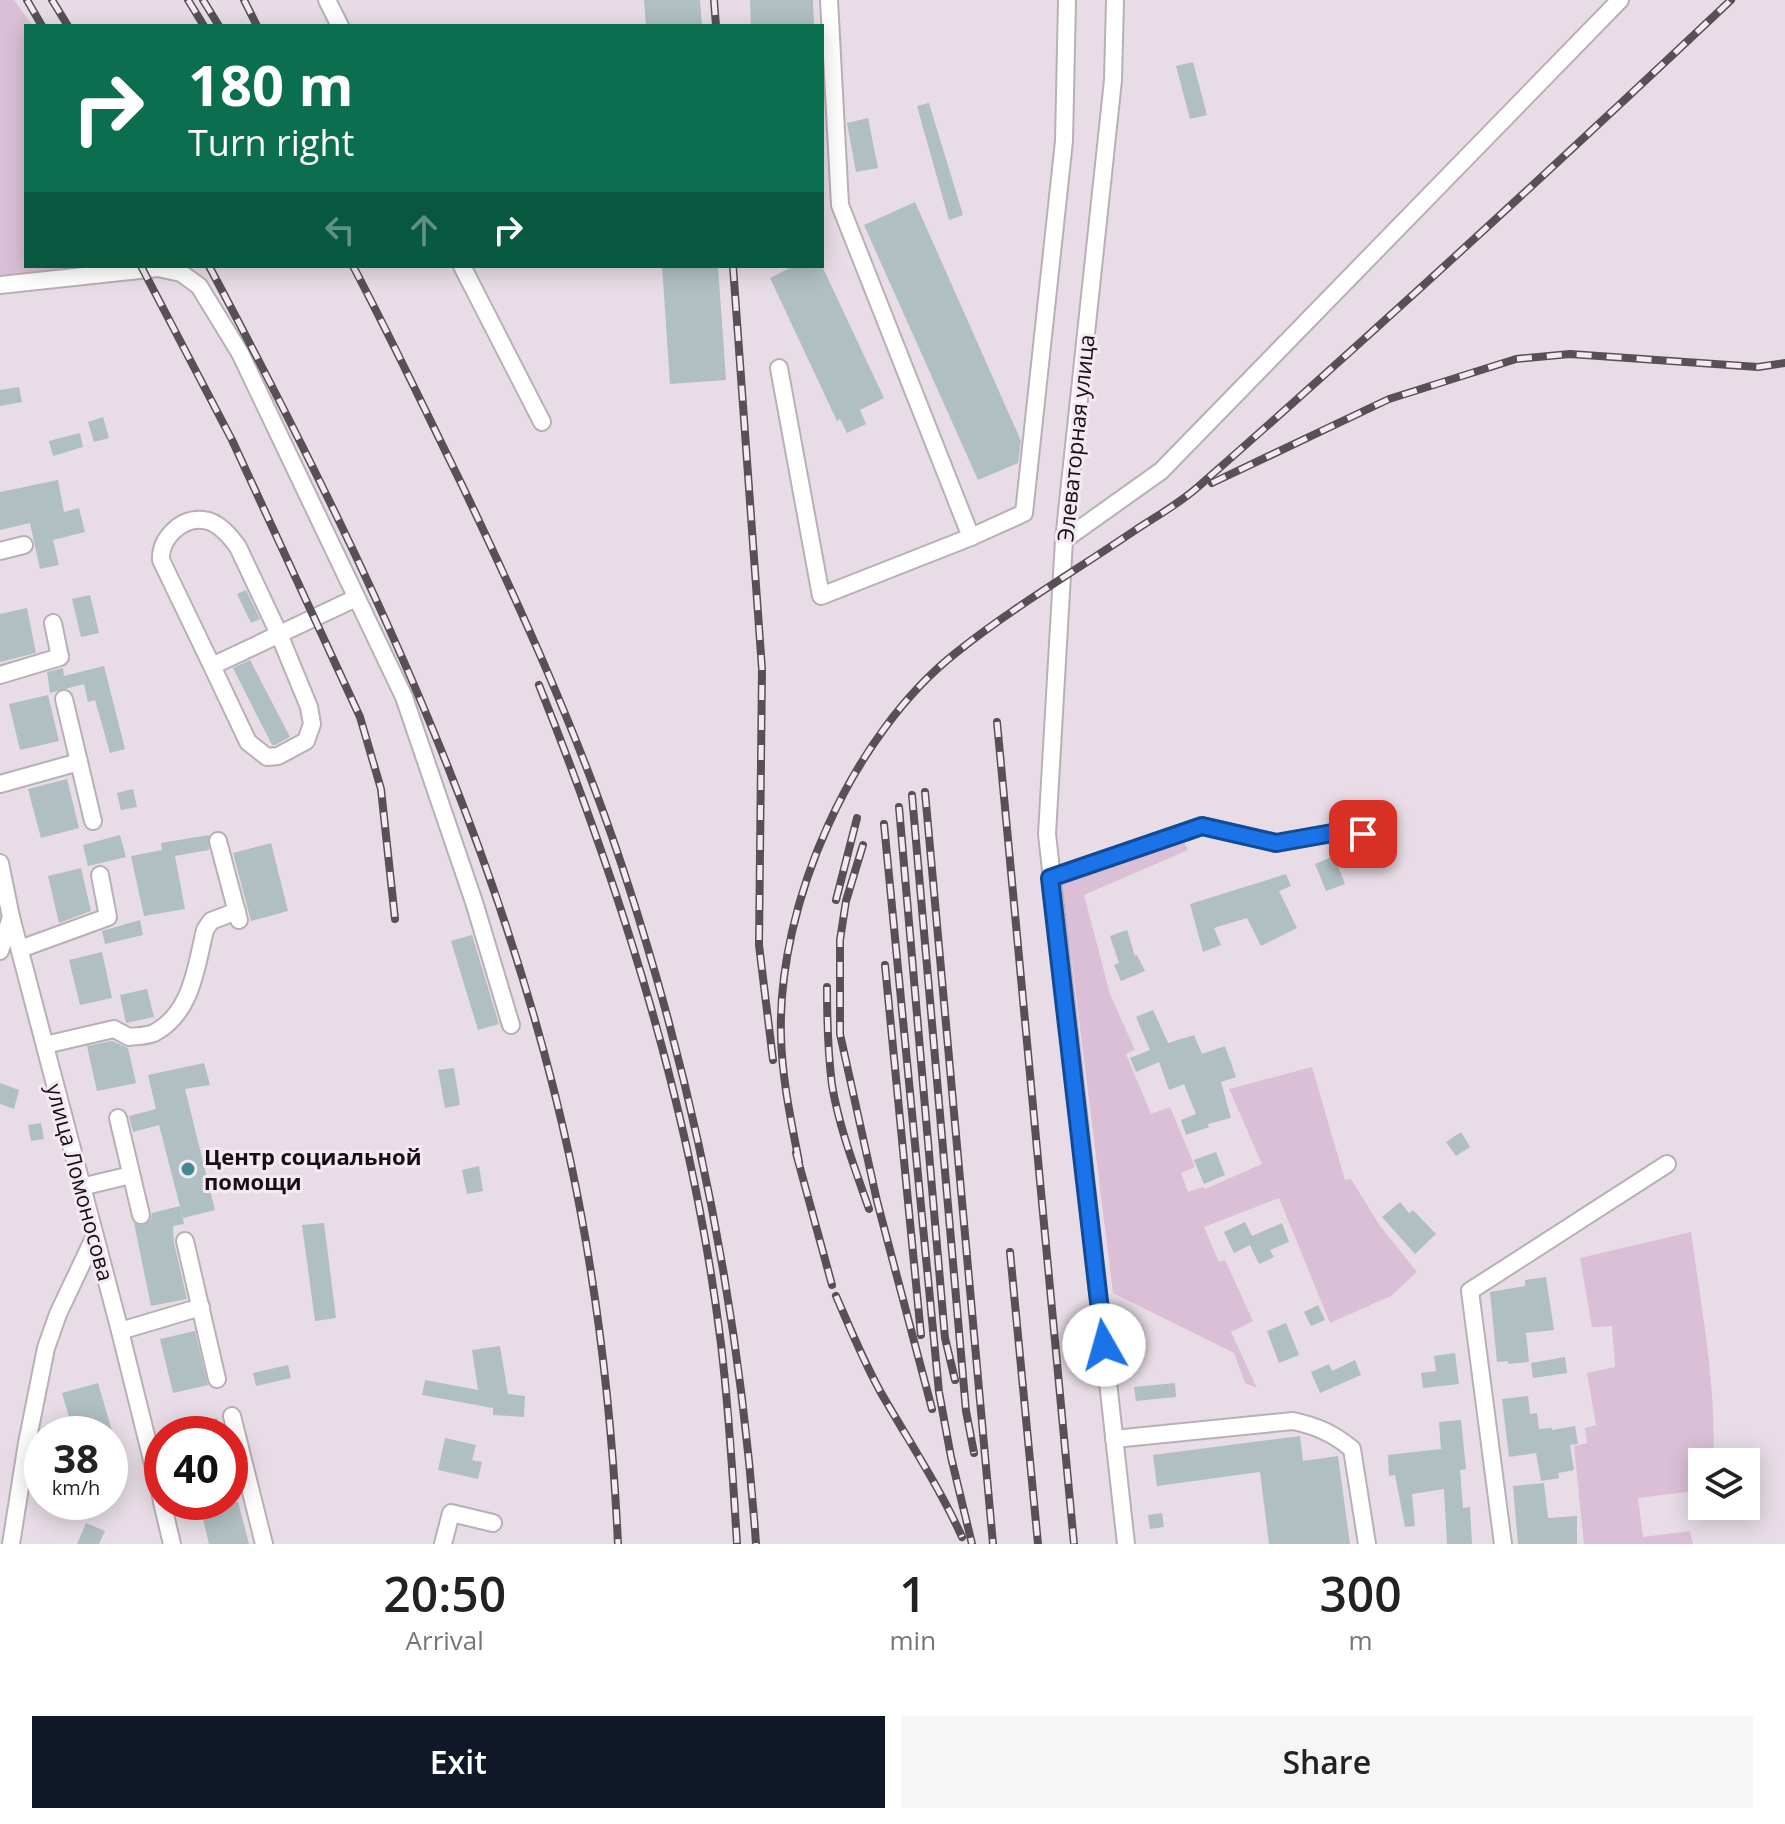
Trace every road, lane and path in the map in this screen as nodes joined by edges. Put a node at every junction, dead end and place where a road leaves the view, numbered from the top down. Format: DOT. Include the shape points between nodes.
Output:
graph roads {
  1 [pos="327,0"];
  2 [pos="829,0"];
  3 [pos="1067,0"];
  4 [pos="1115,0"];
  5 [pos="1620,0"];
  6 [pos="339,24"];
  7 [pos="463,268"];
  8 [pos="0,285"];
  9 [pos="779,368"];
  10 [pos="542,422"];
  11 [pos="971,537"];
  12 [pos="1064,540"];
  13 [pos="24,545"];
  14 [pos="0,551"];
  15 [pos="356,598"];
  16 [pos="53,623"];
  17 [pos="279,634"];
  18 [pos="212,666"];
  19 [pos="0,675"];
  20 [pos="64,699"];
  21 [pos="79,762"];
  22 [pos="0,784"];
  23 [pos="93,821"];
  24 [pos="1363,834"];
  25 [pos="218,841"];
  26 [pos="0,863"];
  27 [pos="100,875"];
  28 [pos="1050,878"];
  29 [pos="11,917"];
  30 [pos="20,949"];
  31 [pos="0,951"];
  32 [pos="511,1025"];
  33 [pos="45,1045"];
  34 [pos="118,1118"];
  35 [pos="1667,1164"];
  36 [pos="131,1175"];
  37 [pos="81,1187"];
  38 [pos="141,1215"];
  39 [pos="94,1238"];
  40 [pos="185,1241"];
  41 [pos="201,1307"];
  42 [pos="120,1331"];
  43 [pos="217,1379"];
  44 [pos="144,1428"];
  45 [pos="1114,1439"];
  46 [pos="248,1480"];
  47 [pos="166,1520"];
  48 [pos="493,1523"];
  49 [pos="11,1544"];
  50 [pos="172,1544"];
  51 [pos="264,1544"];
  52 [pos="443,1544"];
  53 [pos="1126,1544"];
  54 [pos="1367,1544"];
  55 [pos="1503,1544"];
  1 -- 6 [label="street"];
  2 -- 11 [label="street" via="840,205"];
  3 -- 11 [label="street" via="1064,141 1024,513"];
  4 -- 12 [label="street, Элеваторная улица" via="1113,80"];
  5 -- 12 [label="street" via="1161,471"];
  7 -- 10 [label="street"];
  8 -- 15 [label="street" via="158,268 181,273 199,286 240,353"];
  9 -- 11 [label="street" via="821,596"];
  12 -- 28 [label="street, Элеваторная улица" via="1047,834"];
  13 -- 14 [label="street"];
  15 -- 17 [label="street"];
  15 -- 32 [label="street" via="404,697"];
  16 -- 19 [label="street" via="60,657"];
  17 -- 18 [label="street"];
  17 -- 18 [label="street" via="312,716 310,734 299,746 278,756 258,752 248,742"];
  17 -- 18 [label="street" via="230,536 200,519 171,532 161,560"];
  20 -- 21 [label="street"];
  21 -- 22 [label="street"];
  21 -- 23 [label="street"];
  24 -- 28 [label="street" via="1338,832 1276,843 1202,826"];
  25 -- 33 [label="street" via="238,916 211,921 205,930 180,1011 153,1033 129,1037 114,1029"];
  26 -- 29 [label="street, улица Ломоносова"];
  27 -- 30 [label="street" via="108,917"];
  28 -- 45 [label="street, Элеваторная улица"];
  29 -- 30 [label="street, улица Ломоносова"];
  29 -- 31 [label="street"];
  30 -- 33 [label="street, улица Ломоносова"];
  33 -- 37 [label="street, улица Ломоносова"];
  34 -- 36 [label="street"];
  35 -- 55 [label="street" via="1470,1291"];
  36 -- 37 [label="street"];
  36 -- 38 [label="street"];
  37 -- 39 [label="street, улица Ломоносова"];
  39 -- 42 [label="street, улица Ломоносова"];
  39 -- 49 [label="street" via="46,1348"];
  40 -- 41 [label="street"];
  41 -- 42 [label="street"];
  41 -- 43 [label="street"];
  42 -- 44 [label="street, улица Ломоносова"];
  45 -- 53 [label="street, Элеваторная улица"];
  45 -- 54 [label="street" via="1293,1421 1315,1426 1352,1449"];
  46 -- 51 [label="street"];
  47 -- 50 [label="street, улица Ломоносова"];
  48 -- 52 [label="street" via="451,1513"];
}
